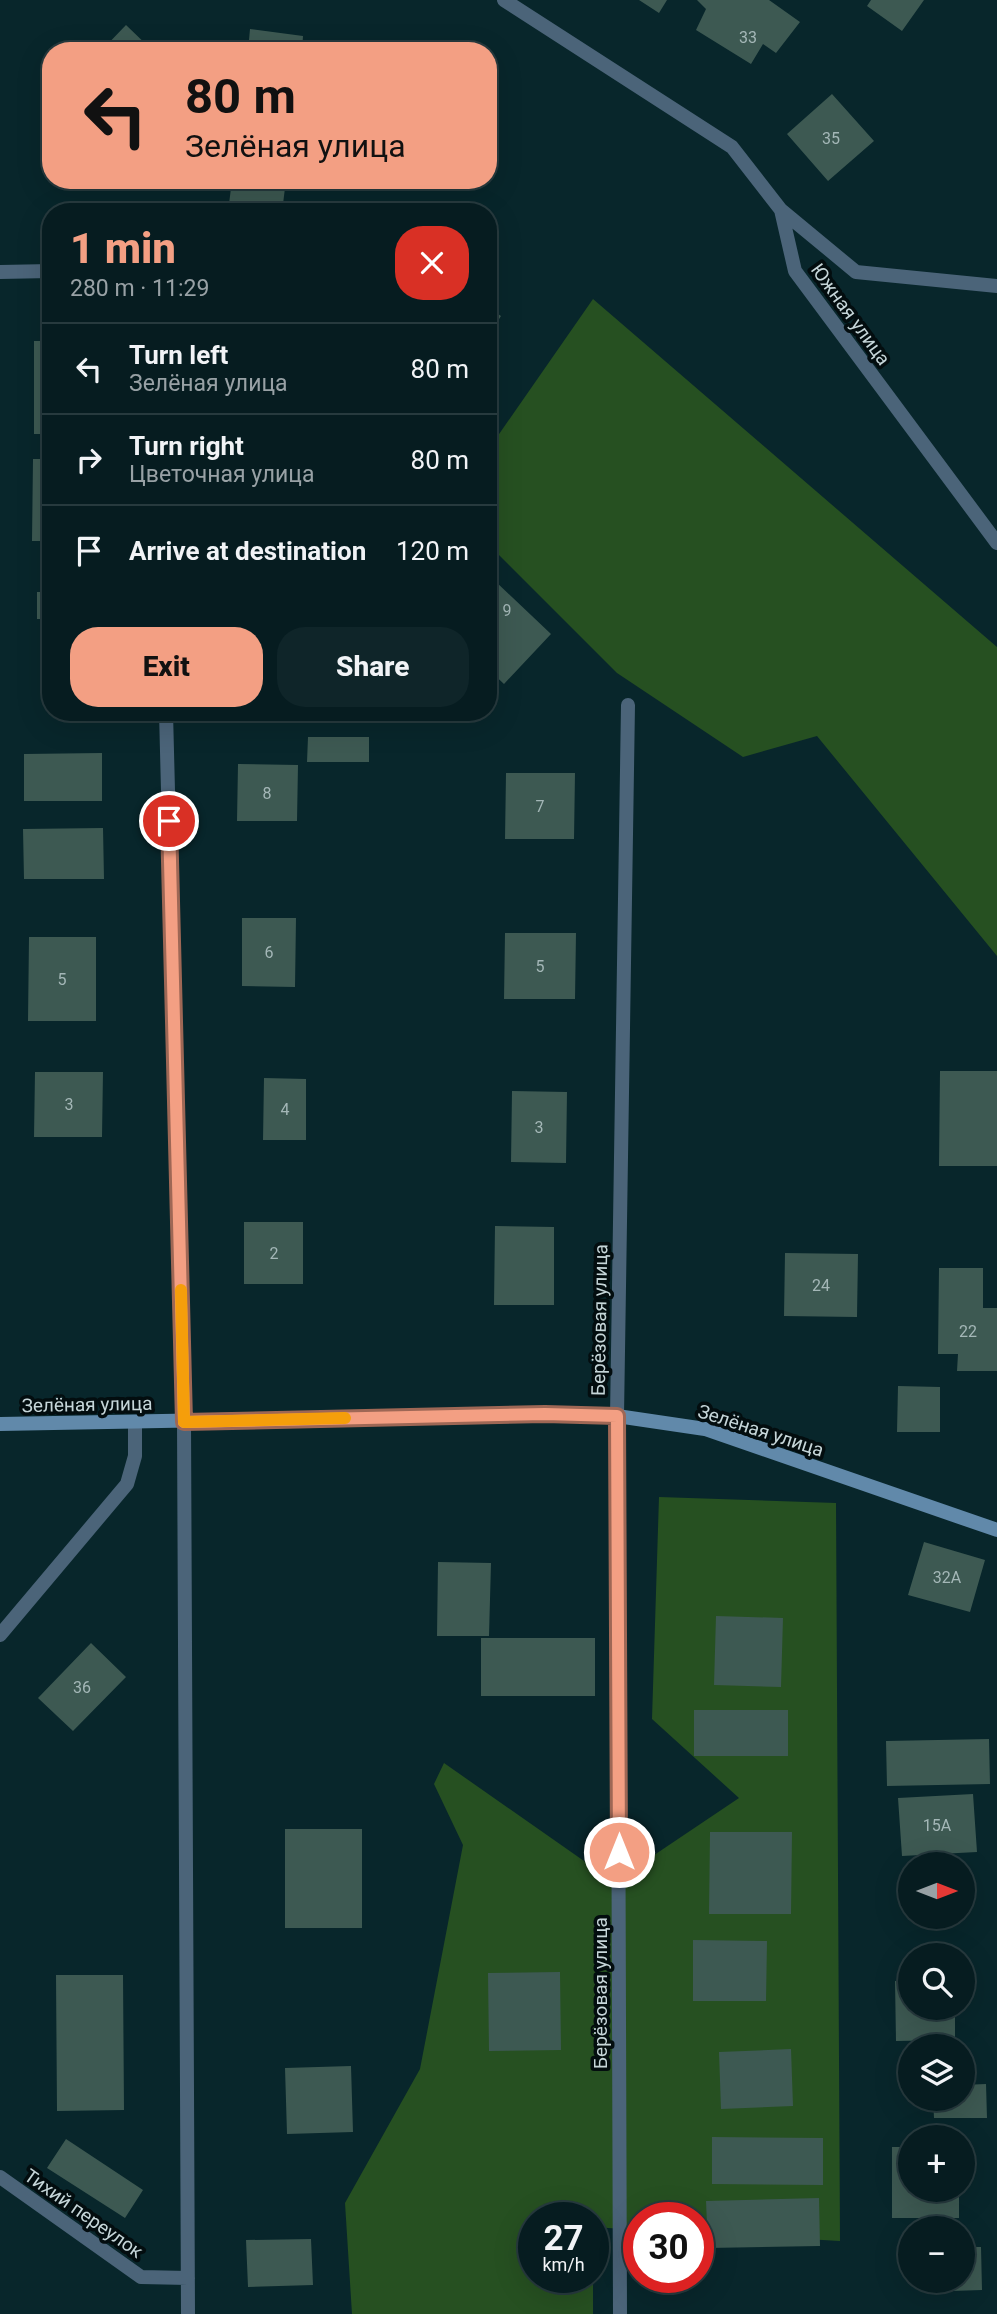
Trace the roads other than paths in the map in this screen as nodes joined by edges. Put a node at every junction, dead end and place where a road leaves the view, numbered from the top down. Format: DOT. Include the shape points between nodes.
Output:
graph roads {
  1 [pos="504,0"];
  2 [pos="781,210"];
  3 [pos="42,271"];
  4 [pos="0,272"];
  5 [pos="997,286"];
  6 [pos="997,542"];
  7 [pos="628,705"];
  8 [pos="166,721"];
  9 [pos="617,1416"];
  10 [pos="184,1422"];
  11 [pos="135,1423"];
  12 [pos="0,1424"];
  13 [pos="997,1530"];
  14 [pos="0,1635"];
  15 [pos="0,2177"];
  16 [pos="188,2278"];
  17 [pos="188,2314"];
  18 [pos="620,2314"];
  1 -- 2 [label="street, Южная улица" via="732,147"];
  2 -- 5 [label="street" via="856,272"];
  2 -- 6 [label="street, Южная улица" via="794,271"];
  3 -- 4 [label="street"];
  7 -- 9 [label="street, Берёзовая улица"];
  8 -- 10 [label="street"];
  9 -- 10 [label="street, Зелёная улица"];
  9 -- 13 [label="street, Зелёная улица" via="705,1429"];
  9 -- 18 [label="street, Берёзовая улица"];
  10 -- 11 [label="street, Зелёная улица"];
  10 -- 16 [label="street"];
  11 -- 12 [label="street, Зелёная улица"];
  11 -- 14 [label="street" via="135,1456 127,1484"];
  15 -- 16 [label="street, Тихий переулок" via="141,2277"];
  16 -- 17 [label="street"];
}
